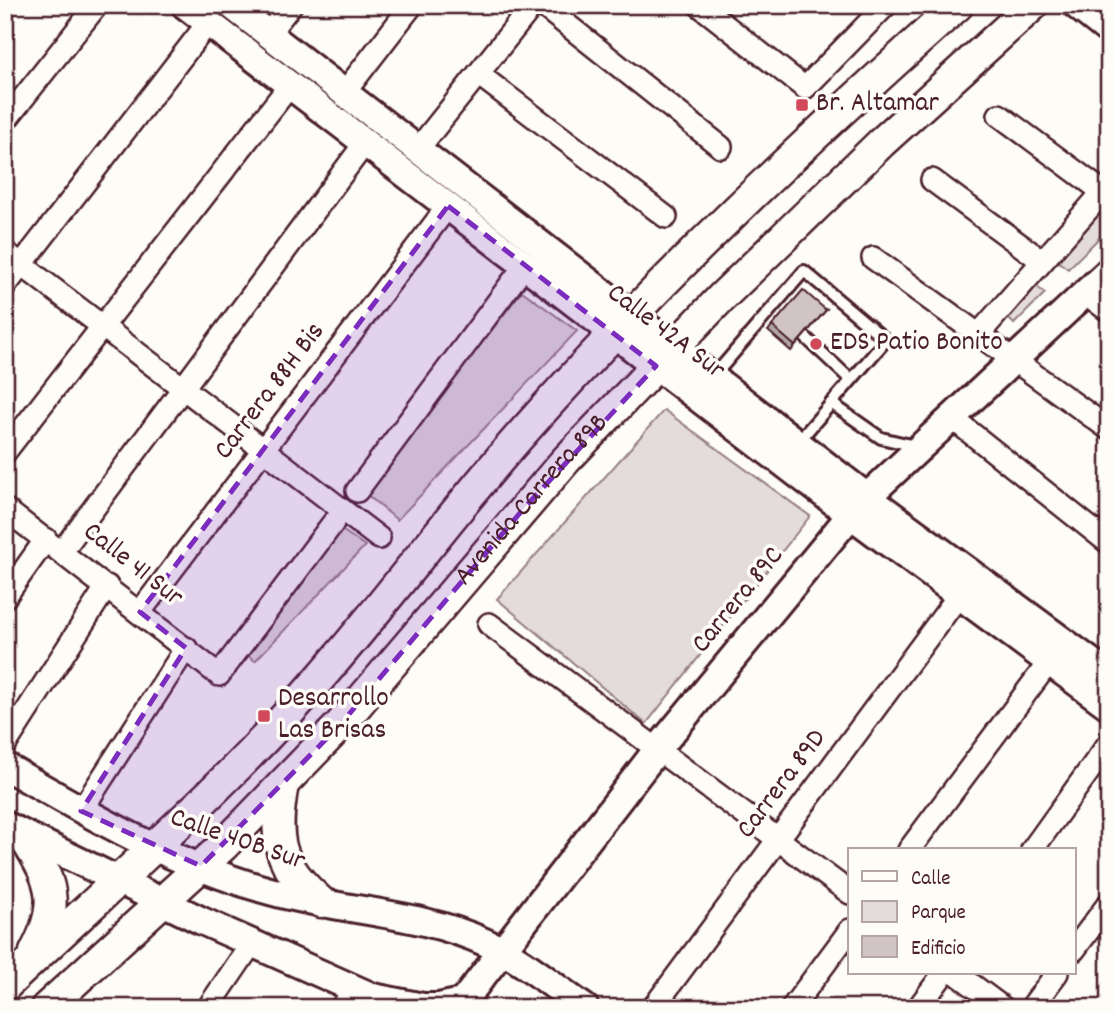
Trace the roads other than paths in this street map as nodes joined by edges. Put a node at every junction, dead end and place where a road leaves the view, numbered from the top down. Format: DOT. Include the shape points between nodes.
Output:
graph roads {
  1 [pos="97,5"];
  2 [pos="185,5"];
  3 [pos="231,5"];
  4 [pos="291,5"];
  5 [pos="412,5"];
  6 [pos="533,5"];
  7 [pos="542,5"];
  8 [pos="699,5"];
  9 [pos="958,5"];
  10 [pos="1033,5"];
  11 [pos="1076,5"];
  12 [pos="885,6"];
  13 [pos="208,23"];
  14 [pos="1109,31"];
  15 [pos="268,34"];
  16 [pos="478,74"];
  17 [pos="290,85"];
  18 [pos="344,93"];
  19 [pos="999,115"];
  20 [pos="5,121"];
  21 [pos="365,143"];
  22 [pos="722,147"];
  23 [pos="418,149"];
  24 [pos="932,180"];
  25 [pos="448,206"];
  26 [pos="666,217"];
  27 [pos="14,258"];
  28 [pos="873,258"];
  29 [pos="1042,261"];
  30 [pos="526,265"];
  31 [pos="1109,271"];
  32 [pos="5,286"];
  33 [pos="1085,293"];
  34 [pos="1109,311"];
  35 [pos="624,325"];
  36 [pos="103,326"];
  37 [pos="979,334"];
  38 [pos="804,336"];
  39 [pos="665,356"];
  40 [pos="1014,360"];
  41 [pos="713,377"];
  42 [pos="851,380"];
  43 [pos="183,388"];
  44 [pos="831,403"];
  45 [pos="952,418"];
  46 [pos="1109,429"];
  47 [pos="797,443"];
  48 [pos="921,447"];
  49 [pos="263,449"];
  50 [pos="5,452"];
  51 [pos="357,491"];
  52 [pos="859,506"];
  53 [pos="5,509"];
  54 [pos="333,523"];
  55 [pos="379,538"];
  56 [pos="1109,543"];
  57 [pos="54,545"];
  58 [pos="107,586"];
  59 [pos="959,595"];
  60 [pos="5,597"];
  61 [pos="140,612"];
  62 [pos="489,624"];
  63 [pos="186,648"];
  64 [pos="1049,662"];
  65 [pos="1109,675"];
  66 [pos="1109,706"];
  67 [pos="1109,743"];
  68 [pos="5,745"];
  69 [pos="657,750"];
  70 [pos="5,766"];
  71 [pos="283,784"];
  72 [pos="81,811"];
  73 [pos="15,831"];
  74 [pos="778,839"];
  75 [pos="155,846"];
  76 [pos="910,848"];
  77 [pos="1033,848"];
  78 [pos="201,866"];
  79 [pos="118,881"];
  80 [pos="848,892"];
  81 [pos="162,902"];
  82 [pos="321,902"];
  83 [pos="1109,902"];
  84 [pos="848,933"];
  85 [pos="252,943"];
  86 [pos="1076,947"];
  87 [pos="501,950"];
  88 [pos="31,962"];
  89 [pos="943,974"];
  90 [pos="957,974"];
  91 [pos="1056,974"];
  92 [pos="5,986"];
  93 [pos="349,999"];
  94 [pos="464,1006"];
  95 [pos="46,1008"];
  96 [pos="208,1008"];
  97 [pos="585,1008"];
  98 [pos="653,1008"];
  99 [pos="792,1008"];
  100 [pos="918,1008"];
  101 [pos="1003,1008"];
  102 [pos="1031,1008"];
  1 -- 20 [label="street"];
  2 -- 13 [label="street, Calle 42A Sur"];
  3 -- 15 [label="street, Calle 42A Sur"];
  4 -- 15 [label="street"];
  5 -- 18 [label="street"];
  6 -- 16 [label="street"];
  7 -- 22 [label="street"];
  8 -- 12 [label="street" via="805,88"];
  9 -- 35 [label="main road, Avenida Carrera 89B" via="766,182"];
  10 -- 39 [label="main road, Avenida Carrera 89B" via="882,142"];
  11 -- 14 [label="street"];
  13 -- 17 [label="street, Calle 42A Sur"];
  13 -- 27 [label="street"];
  15 -- 18 [label="street, Calle 42A Sur"];
  16 -- 23 [label="street"];
  16 -- 26 [label="street"];
  17 -- 21 [label="street, Calle 42A Sur"];
  17 -- 36 [label="street"];
  18 -- 23 [label="street, Calle 42A Sur"];
  19 -- 29 [label="street" via="1102,192"];
  21 -- 25 [label="street, Calle 42A Sur"];
  21 -- 43 [label="street"];
  23 -- 35 [label="street, Calle 42A Sur"];
  24 -- 29 [label="street"];
  25 -- 30 [label="street, Calle 42A Sur"];
  25 -- 49 [label="street, Carrera 88H Bis"];
  27 -- 32 [label="street"];
  27 -- 36 [label="street"];
  28 -- 37 [label="street"];
  29 -- 37 [label="street"];
  30 -- 35 [label="street, Calle 42A Sur"];
  30 -- 51 [label="street"];
  31 -- 33 [label="street, Carrera 89C"];
  33 -- 34 [label="street"];
  33 -- 40 [label="street, Carrera 89C"];
  35 -- 39 [label="street, Calle 42A Sur"];
  35 -- 75 [label="main road, Avenida Carrera 89B" via="478,484 320,679"];
  36 -- 43 [label="street"];
  36 -- 50 [label="street"];
  37 -- 40 [label="street"];
  38 -- 42 [label="lane"];
  39 -- 41 [label="street, Calle 42A Sur"];
  39 -- 52 [label="street, Calle 42A Sur"];
  39 -- 71 [label="main road, Avenida Carrera 89B" via="549,479 356,706"];
  40 -- 45 [label="street, Carrera 89C"];
  40 -- 46 [label="street"];
  41 -- 42 [label="lane" via="778,310 804,271 886,340"];
  41 -- 47 [label="street, Calle 42A Sur"];
  42 -- 44 [label="lane"];
  43 -- 49 [label="street"];
  43 -- 57 [label="street"];
  44 -- 47 [label="lane"];
  44 -- 48 [label="lane" via="881,438"];
  45 -- 48 [label="street, Carrera 89C"];
  45 -- 56 [label="street"];
  47 -- 52 [label="street, Calle 42A Sur"];
  48 -- 52 [label="street, Carrera 89C"];
  49 -- 55 [label="street"];
  49 -- 61 [label="street, Carrera 88H Bis"];
  52 -- 59 [label="street, Calle 42A Sur"];
  52 -- 65 [label="street, Calle 42A Sur"];
  52 -- 69 [label="street, Carrera 89C"];
  53 -- 57 [label="street, Calle 41 Sur"];
  54 -- 63 [label="street, Calle 41 Sur" via="219,675"];
  57 -- 58 [label="street, Calle 41 Sur"];
  57 -- 60 [label="street"];
  58 -- 61 [label="street, Calle 41 Sur"];
  58 -- 68 [label="street"];
  59 -- 64 [label="street, Calle 42A Sur"];
  59 -- 74 [label="street, Carrera 89D"];
  61 -- 63 [label="street, Calle 41 Sur"];
  62 -- 69 [label="street"];
  63 -- 72 [label="street"];
  64 -- 66 [label="street, Calle 42A Sur"];
  64 -- 76 [label="street"];
  67 -- 77 [label="street"];
  69 -- 74 [label="street"];
  69 -- 87 [label="street, Carrera 89C"];
  70 -- 72 [label="street, Calle 40B Sur"];
  71 -- 78 [label="main road, Avenida Carrera 89B"];
  71 -- 82 [label="main road" via="276,821 283,857 291,874"];
  72 -- 75 [label="street, Calle 40B Sur"];
  73 -- 79 [label="street"];
  73 -- 88 [label="main road" via="45,871 52,902 49,922"];
  74 -- 80 [label="street"];
  74 -- 98 [label="street, Carrera 89D"];
  75 -- 78 [label="street, Calle 40B Sur"];
  75 -- 79 [label="main road, Avenida Carrera 89B"];
  78 -- 81 [label="main road, Avenida Carrera 89B"];
  78 -- 82 [label="street, Calle 40B Sur" via="271,892"];
  79 -- 81 [label="street"];
  79 -- 88 [label="main road, Avenida Carrera 89B"];
  81 -- 85 [label="street"];
  81 -- 95 [label="main road, Avenida Carrera 89B"];
  82 -- 87 [label="street, Calle 40B Sur" via="430,923"];
  83 -- 86 [label="street"];
  84 -- 99 [label="street"];
  85 -- 93 [label="street"];
  85 -- 96 [label="street"];
  87 -- 94 [label="street, Carrera 89C"];
  87 -- 97 [label="street"];
  88 -- 92 [label="main road, Avenida Carrera 89B"];
  89 -- 100 [label="street"];
  90 -- 101 [label="street"];
  91 -- 102 [label="street"];
  93 -- 94 [label="street"];
}
